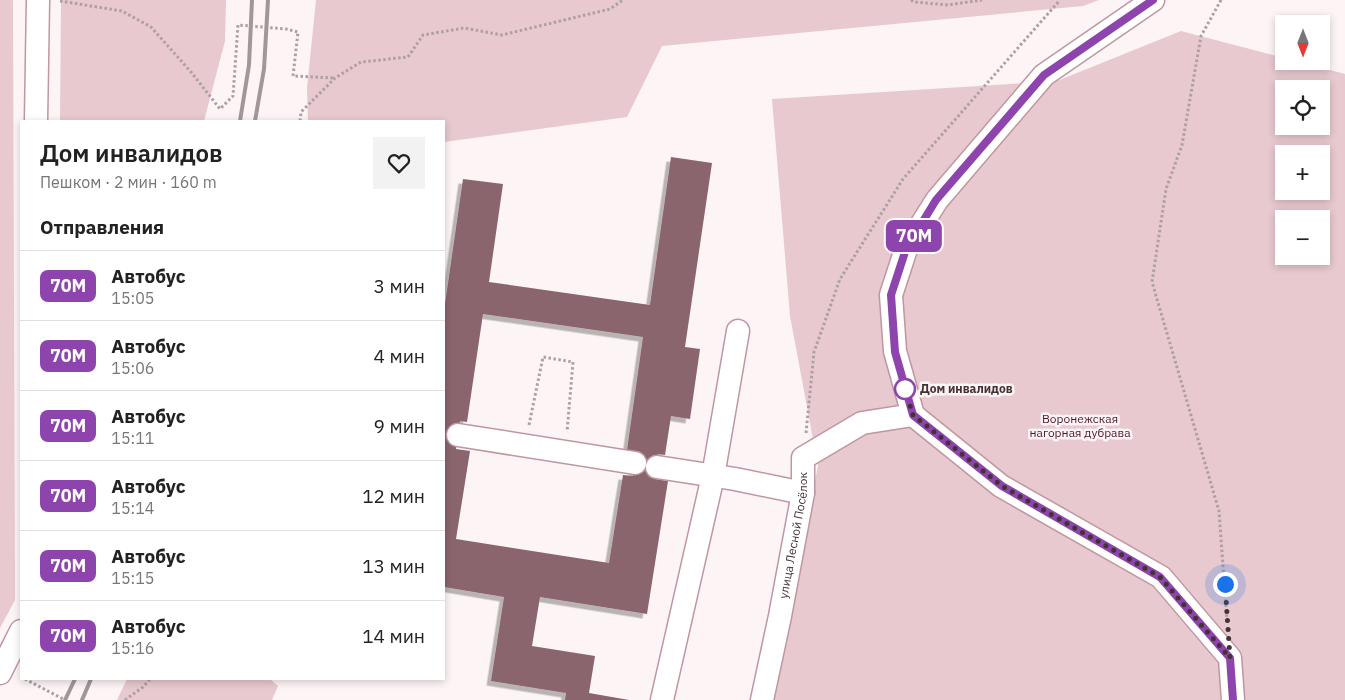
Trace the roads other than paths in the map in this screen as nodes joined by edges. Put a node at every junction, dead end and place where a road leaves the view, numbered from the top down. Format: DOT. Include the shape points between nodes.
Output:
graph roads {
  1 [pos="1153,0"];
  2 [pos="47,1"];
  3 [pos="36,120"];
  4 [pos="738,331"];
  5 [pos="913,415"];
  6 [pos="458,435"];
  7 [pos="713,476"];
  8 [pos="802,493"];
  9 [pos="20,633"];
  10 [pos="0,673"];
  11 [pos="662,700"];
  12 [pos="762,700"];
  13 [pos="1232,700"];
  1 -- 5 [label="street" via="1044,75 936,200 906,249 891,295 895,352"];
  2 -- 3 [label="street"];
  4 -- 7 [label="street"];
  5 -- 8 [label="street, улица Лесной Посёлок" via="862,423 803,458"];
  5 -- 13 [label="street" via="1002,486 1160,577 1230,658"];
  6 -- 7 [label="street"];
  7 -- 8 [label="street"];
  7 -- 11 [label="street"];
  8 -- 12 [label="street, улица Лесной Посёлок"];
  9 -- 10 [label="street"];
}
